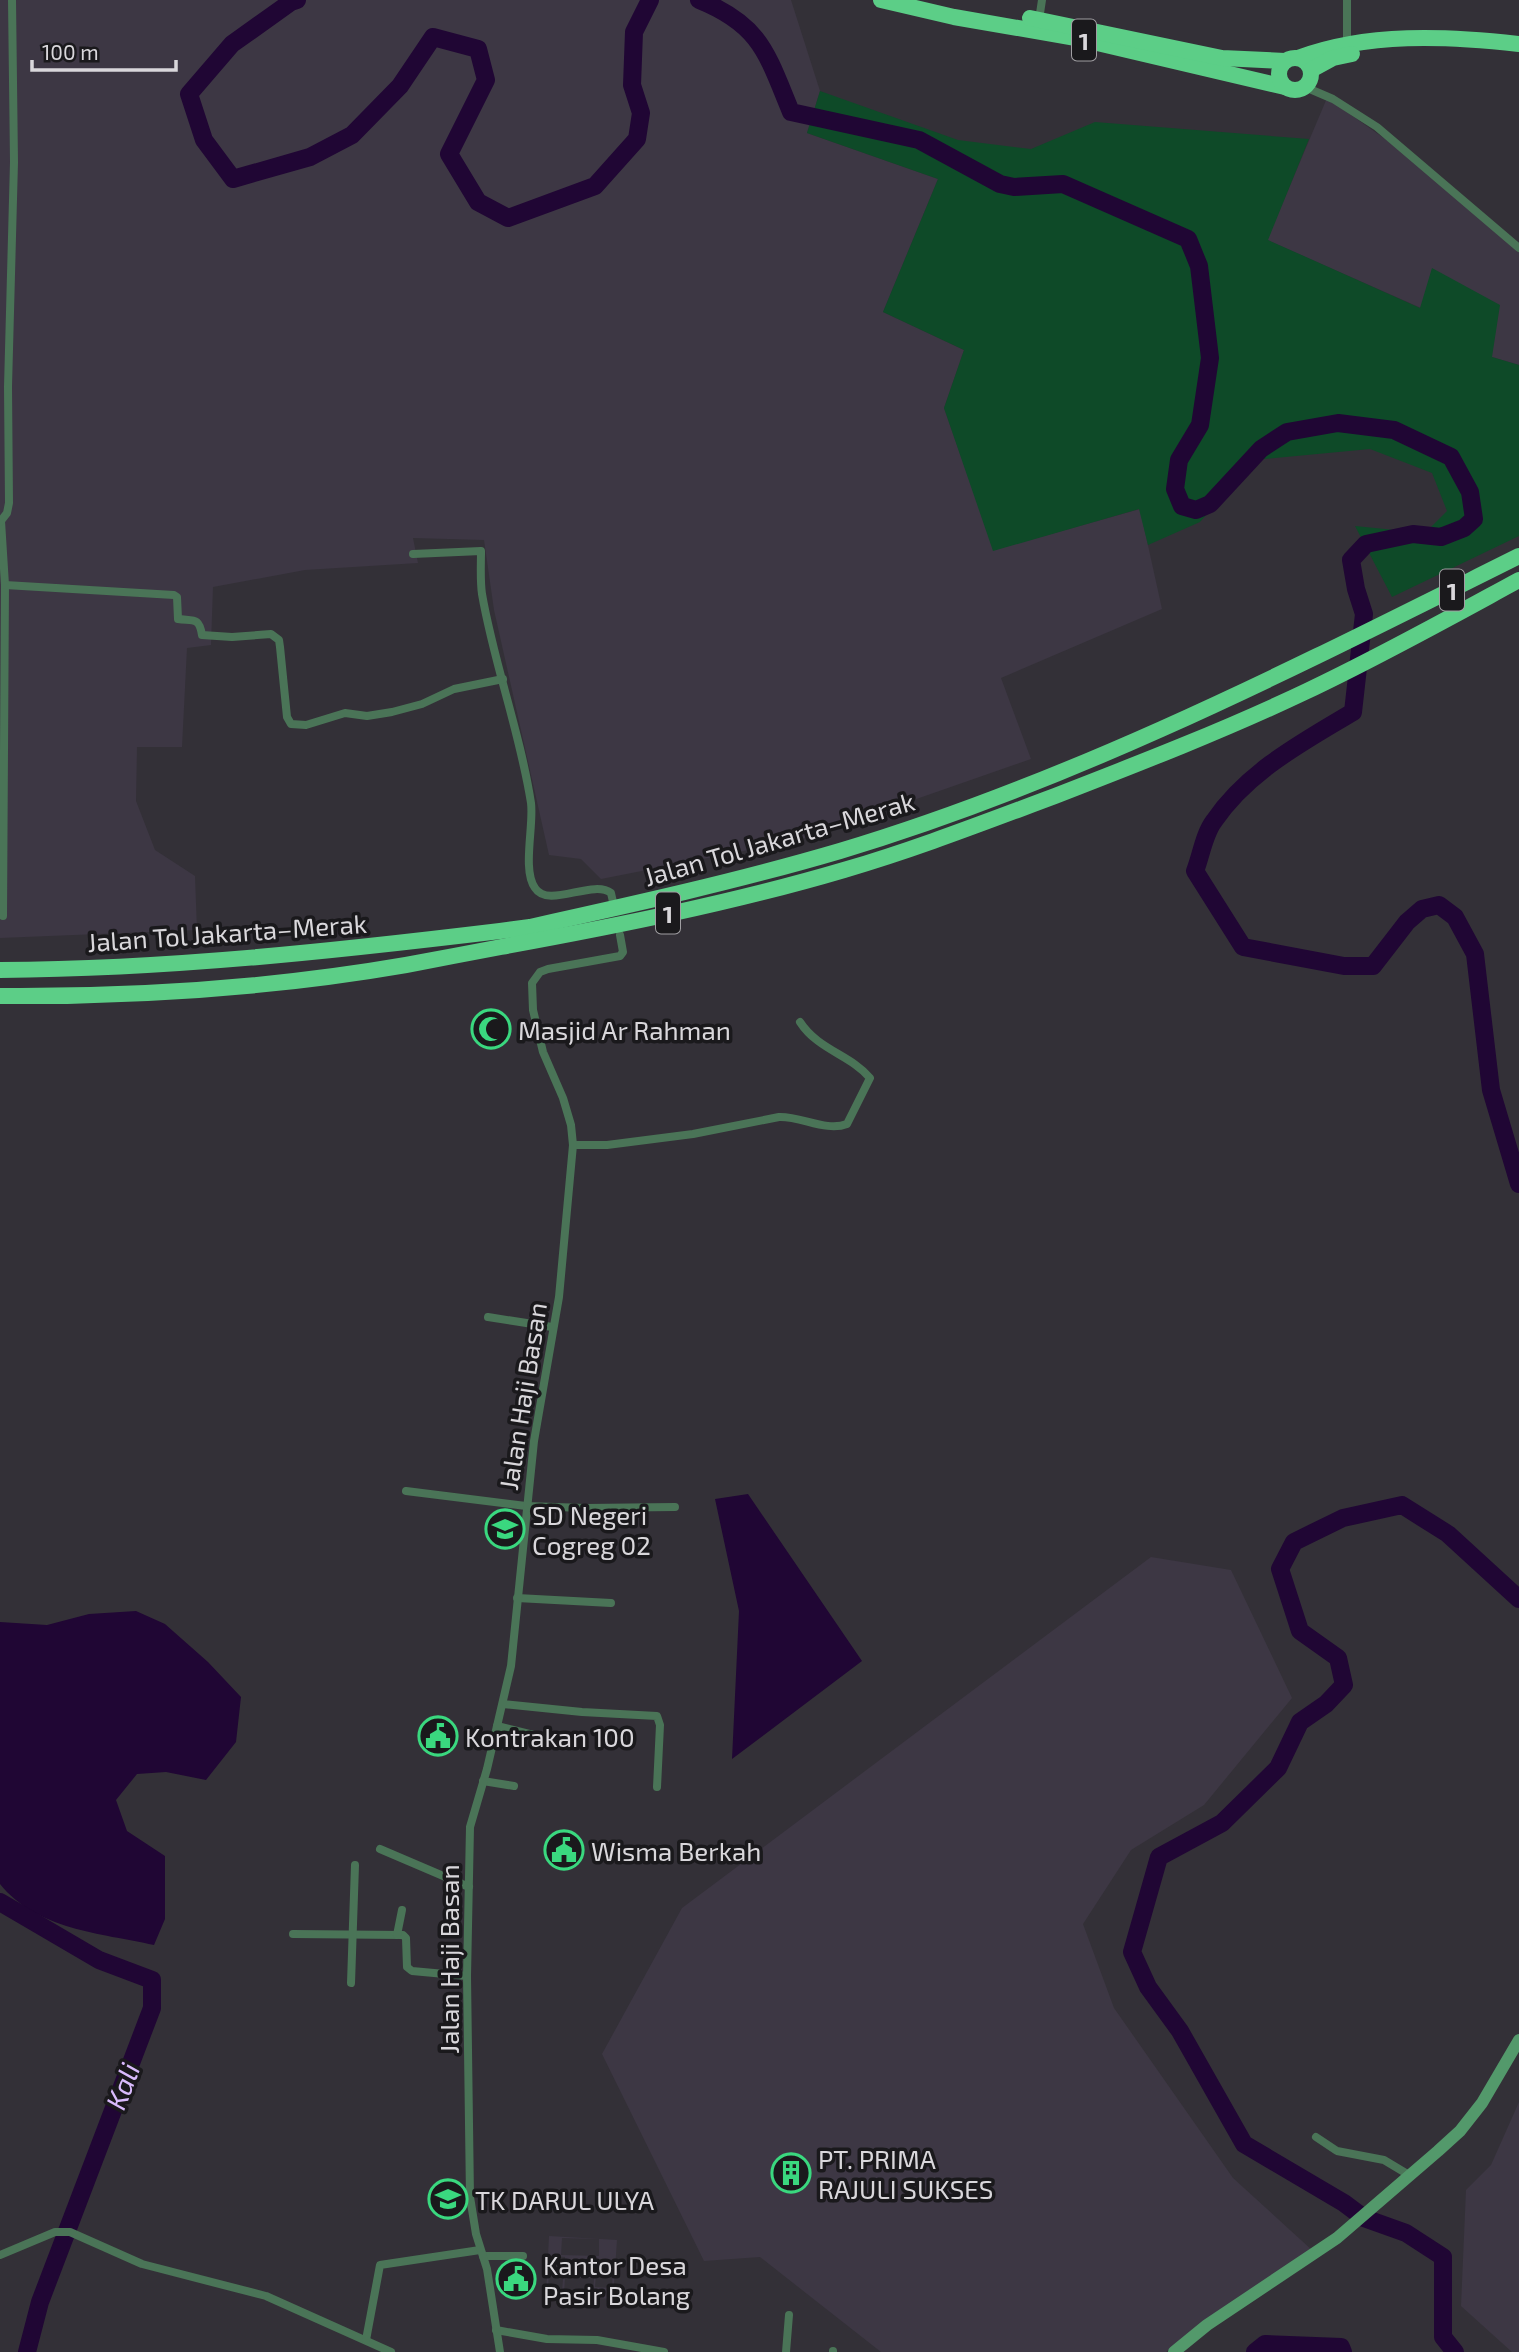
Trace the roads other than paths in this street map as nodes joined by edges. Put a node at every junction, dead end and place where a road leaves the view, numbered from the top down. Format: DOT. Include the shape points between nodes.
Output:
graph roads {
  1 [pos="12,0"];
  2 [pos="881,0"];
  3 [pos="920,0"];
  4 [pos="1042,0"];
  5 [pos="1347,0"];
  6 [pos="1039,20"];
  7 [pos="1444,39"];
  8 [pos="1519,44"];
  9 [pos="1347,46"];
  10 [pos="1161,52"];
  11 [pos="1292,59"];
  12 [pos="1311,71"];
  13 [pos="1285,87"];
  14 [pos="1305,87"];
  15 [pos="1519,248"];
  16 [pos="1,521"];
  17 [pos="413,555"];
  18 [pos="1519,556"];
  19 [pos="1519,580"];
  20 [pos="5,585"];
  21 [pos="503,679"];
  22 [pos="613,902"];
  23 [pos="3,916"];
  24 [pos="620,935"];
  25 [pos="0,970"];
  26 [pos="0,996"];
  27 [pos="800,1022"];
  28 [pos="573,1145"];
  29 [pos="488,1317"];
  30 [pos="552,1327"];
  31 [pos="406,1491"];
  32 [pos="526,1506"];
  33 [pos="675,1507"];
  34 [pos="517,1598"];
  35 [pos="611,1603"];
  36 [pos="503,1704"];
  37 [pos="497,1726"];
  38 [pos="570,1744"];
  39 [pos="483,1781"];
  40 [pos="514,1786"];
  41 [pos="657,1787"];
  42 [pos="380,1849"];
  43 [pos="355,1865"];
  44 [pos="468,1888"];
  45 [pos="402,1910"];
  46 [pos="293,1934"];
  47 [pos="397,1935"];
  48 [pos="352,1936"];
  49 [pos="467,1976"];
  50 [pos="351,1983"];
  51 [pos="1519,2040"];
  52 [pos="1316,2137"];
  53 [pos="1409,2175"];
  54 [pos="482,2253"];
  55 [pos="0,2255"];
  56 [pos="523,2256"];
  57 [pos="789,2315"];
  58 [pos="496,2330"];
  59 [pos="366,2340"];
  60 [pos="391,2352"];
  61 [pos="500,2352"];
  62 [pos="664,2352"];
  63 [pos="786,2352"];
  64 [pos="1174,2352"];
  1 -- 16 [label="street" via="9,503"];
  2 -- 10 [label="highway, 1"];
  3 -- 6 [label="highway, 1"];
  4 -- 6 [label="street"];
  5 -- 9 [label="street"];
  6 -- 10 [label="highway, 1"];
  7 -- 8 [label="highway, 1"];
  7 -- 9 [label="highway, 1"];
  7 -- 12 [label="highway, 1" via="1333,58"];
  9 -- 11 [label="highway, 1"];
  10 -- 11 [label="highway, 1"];
  10 -- 13 [label="highway, 1"];
  11 -- 12 [label="highway" via="1307,62"];
  11 -- 13 [label="highway" via="1279,74"];
  12 -- 14 [label="highway"];
  13 -- 14 [label="highway, 1"];
  14 -- 15 [label="street" via="1377,127"];
  16 -- 20 [label="street"];
  17 -- 21 [label="street" via="481,551 482,590"];
  18 -- 25 [label="highway, Jalan Tol Jakarta–Merak / 1" via="1121,748 938,818 745,877 530,927 182,964"];
  19 -- 26 [label="highway, Jalan Tol Jakarta–Merak / 1" via="1305,692 1121,771 942,839 844,870 745,897 404,965 186,991"];
  20 -- 21 [label="street" via="174,595 178,619 197,621 202,635 271,634 279,640 291,724 306,725 345,713 392,712 454,689"];
  20 -- 23 [label="street"];
  21 -- 22 [label="street" via="531,805 534,888 551,896 601,888 611,893"];
  24 -- 28 [label="street, Jalan Haji Basan" via="620,956 548,969 532,983 543,1052 563,1098"];
  27 -- 28 [label="street" via="821,1044 870,1078 847,1124 829,1126 791,1116 693,1134"];
  28 -- 30 [label="street, Jalan Haji Basan" via="565,1247"];
  29 -- 30 [label="street"];
  30 -- 32 [label="street, Jalan Haji Basan"];
  31 -- 32 [label="street"];
  32 -- 33 [label="street"];
  32 -- 34 [label="street, Jalan Haji Basan"];
  34 -- 35 [label="street"];
  34 -- 36 [label="street, Jalan Haji Basan"];
  36 -- 37 [label="street, Jalan Haji Basan"];
  36 -- 41 [label="street" via="657,1716"];
  37 -- 38 [label="street"];
  37 -- 39 [label="street, Jalan Haji Basan"];
  39 -- 40 [label="street"];
  39 -- 44 [label="street, Jalan Haji Basan" via="471,1818"];
  42 -- 44 [label="street"];
  43 -- 48 [label="street"];
  44 -- 49 [label="street, Jalan Haji Basan"];
  45 -- 47 [label="street"];
  46 -- 48 [label="street"];
  47 -- 48 [label="street"];
  47 -- 49 [label="street" via="406,1938 407,1967 412,1971"];
  48 -- 50 [label="street"];
  49 -- 54 [label="street, Jalan Haji Basan" via="470,2197"];
  51 -- 53 [label="street" via="1460,2131"];
  52 -- 53 [label="street" via="1337,2151 1384,2160"];
  53 -- 64 [label="street" via="1337,2238"];
  54 -- 56 [label="street"];
  54 -- 58 [label="street, Jalan Haji Basan"];
  54 -- 59 [label="street" via="380,2264"];
  55 -- 59 [label="street" via="55,2232 70,2232 142,2264 266,2296"];
  57 -- 63 [label="street"];
  58 -- 61 [label="street, Jalan Haji Basan"];
  58 -- 62 [label="street"];
  59 -- 60 [label="street"];
}
